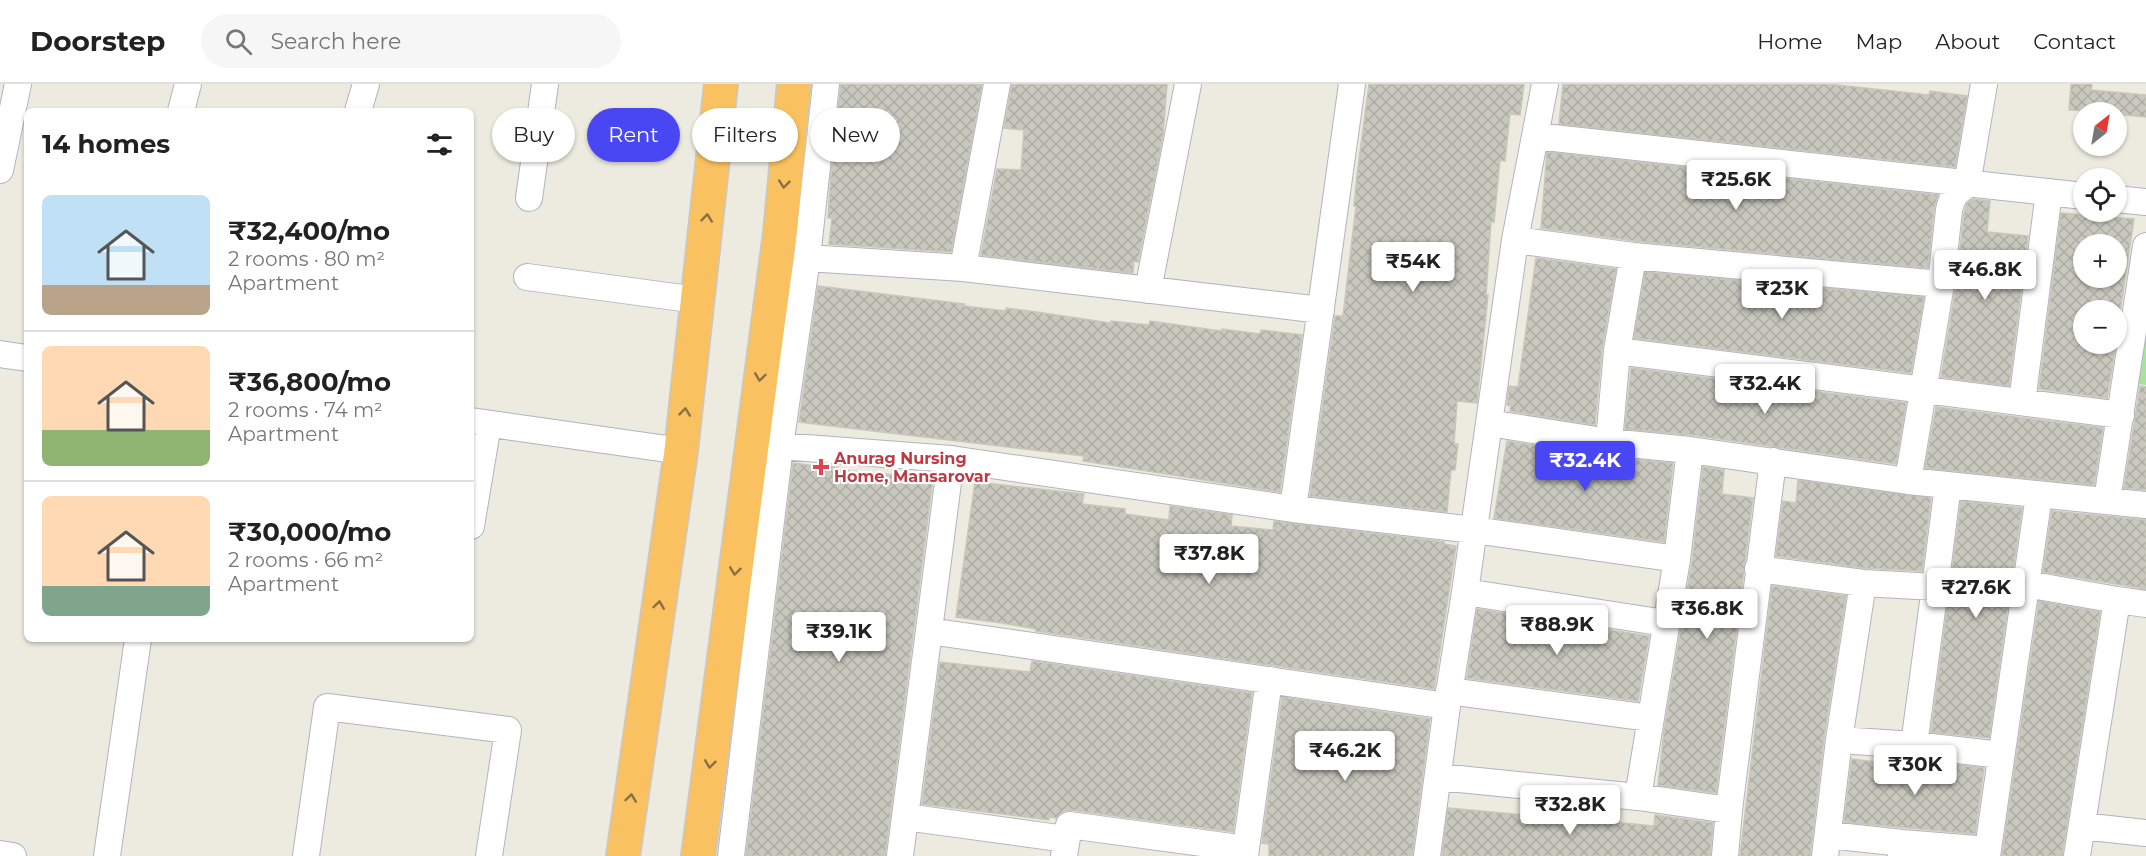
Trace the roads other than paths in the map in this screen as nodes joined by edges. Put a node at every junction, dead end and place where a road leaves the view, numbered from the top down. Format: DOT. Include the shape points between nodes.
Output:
graph roads {
  1 [pos="18,84"];
  2 [pos="188,84"];
  3 [pos="366,84"];
  4 [pos="545,84"];
  5 [pos="721,84"];
  6 [pos="794,84"];
  7 [pos="826,84"];
  8 [pos="998,84"];
  9 [pos="1188,84"];
  10 [pos="1352,84"];
  11 [pos="1545,84"];
  12 [pos="1984,84"];
  13 [pos="182,108"];
  14 [pos="359,108"];
  15 [pos="1535,136"];
  16 [pos="0,170"];
  17 [pos="1967,185"];
  18 [pos="2049,192"];
  19 [pos="2073,195"];
  20 [pos="529,198"];
  21 [pos="2127,201"];
  22 [pos="2146,202"];
  23 [pos="1515,240"];
  24 [pos="2146,253"];
  25 [pos="1633,256"];
  26 [pos="807,258"];
  27 [pos="963,268"];
  28 [pos="527,277"];
  29 [pos="1941,284"];
  30 [pos="1148,290"];
  31 [pos="698,300"];
  32 [pos="1321,310"];
  33 [pos="1617,351"];
  34 [pos="0,354"];
  35 [pos="24,358"];
  36 [pos="2137,361"];
  37 [pos="1922,389"];
  38 [pos="2022,402"];
  39 [pos="2121,415"];
  40 [pos="480,422"];
  41 [pos="1489,423"];
  42 [pos="1609,442"];
  43 [pos="780,446"];
  44 [pos="1690,450"];
  45 [pos="681,452"];
  46 [pos="951,459"];
  47 [pos="1773,461"];
  48 [pos="1908,481"];
  49 [pos="1948,485"];
  50 [pos="474,491"];
  51 [pos="2039,495"];
  52 [pos="2107,500"];
  53 [pos="2146,505"];
  54 [pos="1293,509"];
  55 [pos="1474,530"];
  56 [pos="1677,559"];
  57 [pos="1758,569"];
  58 [pos="1863,583"];
  59 [pos="2026,584"];
  60 [pos="1935,587"];
  61 [pos="1465,592"];
  62 [pos="2117,600"];
  63 [pos="2146,604"];
  64 [pos="1665,623"];
  65 [pos="929,631"];
  66 [pos="138,642"];
  67 [pos="1269,680"];
  68 [pos="1448,698"];
  69 [pos="1650,718"];
  70 [pos="1839,740"];
  71 [pos="1914,745"];
  72 [pos="2001,755"];
  73 [pos="1439,777"];
  74 [pos="1638,797"];
  75 [pos="1729,810"];
  76 [pos="905,817"];
  77 [pos="2082,826"];
  78 [pos="2146,833"];
  79 [pos="1827,845"];
  80 [pos="1065,848"];
  81 [pos="1901,850"];
  82 [pos="1246,852"];
  83 [pos="1987,853"];
  84 [pos="0,854"];
  85 [pos="13,856"];
  86 [pos="107,856"];
  87 [pos="306,856"];
  88 [pos="489,856"];
  89 [pos="623,856"];
  90 [pos="698,856"];
  91 [pos="732,856"];
  92 [pos="900,856"];
  93 [pos="1428,856"];
  94 [pos="1725,856"];
  95 [pos="2077,856"];
  1 -- 16 [label="street"];
  2 -- 13 [label="street"];
  3 -- 14 [label="street"];
  4 -- 20 [label="street"];
  31 -- 5 [label="highway, one-way"];
  6 -- 90 [label="highway, one-way" via="780,233"];
  7 -- 26 [label="street"];
  8 -- 27 [label="street"];
  9 -- 30 [label="street"];
  10 -- 32 [label="street"];
  11 -- 15 [label="street"];
  12 -- 17 [label="street"];
  15 -- 17 [label="street"];
  15 -- 23 [label="street"];
  17 -- 18 [label="street"];
  17 -- 29 [label="street" via="1956,193 1949,210"];
  18 -- 19 [label="street"];
  18 -- 38 [label="street"];
  21 -- 22 [label="street"];
  23 -- 25 [label="street"];
  23 -- 41 [label="street"];
  24 -- 36 [label="street"];
  25 -- 29 [label="street"];
  25 -- 33 [label="street"];
  26 -- 27 [label="street"];
  26 -- 43 [label="street"];
  27 -- 30 [label="street"];
  28 -- 31 [label="street"];
  29 -- 37 [label="street"];
  30 -- 32 [label="street"];
  45 -- 31 [label="highway, one-way"];
  32 -- 54 [label="street"];
  33 -- 37 [label="street"];
  33 -- 42 [label="street"];
  34 -- 35 [label="street"];
  36 -- 39 [label="street"];
  37 -- 38 [label="street"];
  37 -- 48 [label="street"];
  38 -- 39 [label="street"];
  39 -- 52 [label="street"];
  40 -- 45 [label="street"];
  40 -- 50 [label="street"];
  41 -- 42 [label="street"];
  41 -- 55 [label="street"];
  42 -- 44 [label="street"];
  43 -- 46 [label="street"];
  43 -- 91 [label="street"];
  44 -- 47 [label="street"];
  44 -- 56 [label="street"];
  89 -- 45 [label="highway, one-way"];
  46 -- 54 [label="street"];
  46 -- 65 [label="street"];
  47 -- 48 [label="street"];
  47 -- 57 [label="street"];
  48 -- 49 [label="street"];
  49 -- 51 [label="street"];
  49 -- 60 [label="street"];
  51 -- 52 [label="street"];
  51 -- 59 [label="street"];
  52 -- 53 [label="street"];
  54 -- 55 [label="street"];
  55 -- 56 [label="street"];
  55 -- 61 [label="street"];
  56 -- 64 [label="street"];
  57 -- 58 [label="street"];
  57 -- 75 [label="street"];
  58 -- 60 [label="street"];
  58 -- 70 [label="street"];
  59 -- 62 [label="street"];
  59 -- 72 [label="street"];
  60 -- 71 [label="street"];
  61 -- 64 [label="street"];
  61 -- 68 [label="street"];
  62 -- 63 [label="street"];
  62 -- 77 [label="street"];
  64 -- 69 [label="street"];
  65 -- 67 [label="street"];
  65 -- 76 [label="street"];
  66 -- 86 [label="street"];
  67 -- 68 [label="street"];
  67 -- 82 [label="street"];
  68 -- 69 [label="street"];
  68 -- 73 [label="street"];
  69 -- 74 [label="street"];
  70 -- 71 [label="street"];
  70 -- 79 [label="street"];
  71 -- 72 [label="street"];
  72 -- 83 [label="street"];
  73 -- 74 [label="street"];
  73 -- 93 [label="street"];
  74 -- 75 [label="street"];
  75 -- 94 [label="street"];
  76 -- 80 [label="street"];
  76 -- 92 [label="street"];
  77 -- 78 [label="street"];
  77 -- 95 [label="street"];
  79 -- 81 [label="street"];
  80 -- 82 [label="street" via="1069,825"];
  81 -- 83 [label="street"];
  84 -- 85 [label="street"];
  87 -- 88 [label="street" via="327,707 508,730"];
}
